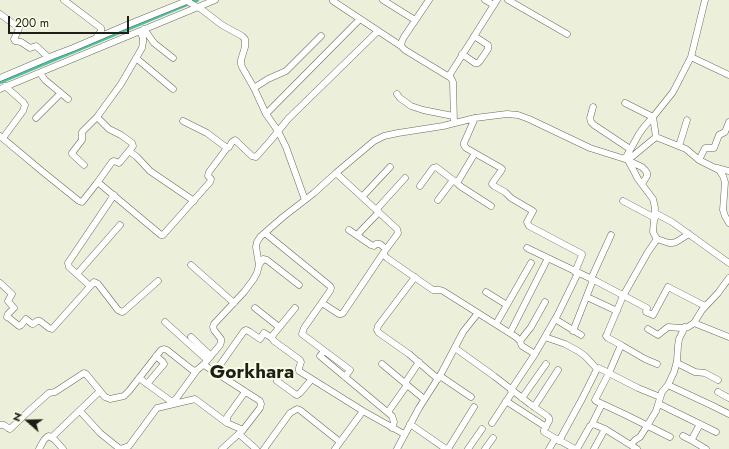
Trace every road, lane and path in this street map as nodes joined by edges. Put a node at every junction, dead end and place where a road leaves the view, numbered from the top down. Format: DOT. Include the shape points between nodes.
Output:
graph roads {
  1 [pos="64,0"];
  2 [pos="188,0"];
  3 [pos="215,0"];
  4 [pos="334,0"];
  5 [pos="384,0"];
  6 [pos="429,0"];
  7 [pos="485,0"];
  8 [pos="508,0"];
  9 [pos="705,0"];
  10 [pos="495,3"];
  11 [pos="198,7"];
  12 [pos="0,14"];
  13 [pos="360,19"];
  14 [pos="415,20"];
  15 [pos="142,30"];
  16 [pos="378,31"];
  17 [pos="567,34"];
  18 [pos="321,36"];
  19 [pos="474,36"];
  20 [pos="96,38"];
  21 [pos="401,46"];
  22 [pos="462,54"];
  23 [pos="691,57"];
  24 [pos="48,58"];
  25 [pos="136,58"];
  26 [pos="173,58"];
  27 [pos="40,72"];
  28 [pos="729,75"];
  29 [pos="449,76"];
  30 [pos="0,78"];
  31 [pos="3,88"];
  32 [pos="254,88"];
  33 [pos="173,89"];
  34 [pos="61,93"];
  35 [pos="397,94"];
  36 [pos="68,99"];
  37 [pos="625,102"];
  38 [pos="593,107"];
  39 [pos="266,114"];
  40 [pos="454,116"];
  41 [pos="97,117"];
  42 [pos="653,117"];
  43 [pos="36,118"];
  44 [pos="475,118"];
  45 [pos="687,120"];
  46 [pos="183,121"];
  47 [pos="729,122"];
  48 [pos="454,123"];
  49 [pos="278,131"];
  50 [pos="2,137"];
  51 [pos="656,137"];
  52 [pos="679,146"];
  53 [pos="227,148"];
  54 [pos="630,148"];
  55 [pos="129,151"];
  56 [pos="475,153"];
  57 [pos="627,160"];
  58 [pos="699,160"];
  59 [pos="84,165"];
  60 [pos="390,167"];
  61 [pos="713,167"];
  62 [pos="729,171"];
  63 [pos="336,173"];
  64 [pos="404,178"];
  65 [pos="455,182"];
  66 [pos="96,183"];
  67 [pos="642,184"];
  68 [pos="420,186"];
  69 [pos="114,195"];
  70 [pos="362,197"];
  71 [pos="305,200"];
  72 [pos="438,200"];
  73 [pos="194,201"];
  74 [pos="623,201"];
  75 [pos="491,206"];
  76 [pos="377,211"];
  77 [pos="655,215"];
  78 [pos="729,223"];
  79 [pos="120,225"];
  80 [pos="349,230"];
  81 [pos="265,232"];
  82 [pos="689,234"];
  83 [pos="357,235"];
  84 [pos="611,235"];
  85 [pos="657,238"];
  86 [pos="527,248"];
  87 [pos="385,250"];
  88 [pos="548,258"];
  89 [pos="729,261"];
  90 [pos="531,263"];
  91 [pos="191,265"];
  92 [pos="259,265"];
  93 [pos="577,272"];
  94 [pos="77,274"];
  95 [pos="415,277"];
  96 [pos="729,278"];
  97 [pos="592,280"];
  98 [pos="158,282"];
  99 [pos="0,283"];
  100 [pos="299,285"];
  101 [pos="90,286"];
  102 [pos="486,292"];
  103 [pos="623,296"];
  104 [pos="587,297"];
  105 [pos="546,302"];
  106 [pos="234,303"];
  107 [pos="322,303"];
  108 [pos="507,305"];
  109 [pos="705,306"];
  110 [pos="255,308"];
  111 [pos="295,308"];
  112 [pos="617,311"];
  113 [pos="478,313"];
  114 [pos="555,320"];
  115 [pos="165,322"];
  116 [pos="694,323"];
  117 [pos="496,324"];
  118 [pos="279,327"];
  119 [pos="686,327"];
  120 [pos="648,329"];
  121 [pos="573,331"];
  122 [pos="510,332"];
  123 [pos="581,335"];
  124 [pos="545,336"];
  125 [pos="191,337"];
  126 [pos="272,338"];
  127 [pos="729,338"];
  128 [pos="520,340"];
  129 [pos="621,345"];
  130 [pos="455,348"];
  131 [pos="535,354"];
  132 [pos="156,356"];
  133 [pos="207,360"];
  134 [pos="419,362"];
  135 [pos="677,363"];
  136 [pos="382,364"];
  137 [pos="546,364"];
  138 [pos="657,364"];
  139 [pos="597,369"];
  140 [pos="197,370"];
  141 [pos="558,370"];
  142 [pos="215,372"];
  143 [pos="609,373"];
  144 [pos="140,378"];
  145 [pos="439,378"];
  146 [pos="311,380"];
  147 [pos="718,380"];
  148 [pos="277,381"];
  149 [pos="147,384"];
  150 [pos="406,384"];
  151 [pos="668,385"];
  152 [pos="512,391"];
  153 [pos="100,392"];
  154 [pos="245,392"];
  155 [pos="718,392"];
  156 [pos="471,397"];
  157 [pos="660,397"];
  158 [pos="522,398"];
  159 [pos="729,398"];
  160 [pos="424,399"];
  161 [pos="506,402"];
  162 [pos="602,404"];
  163 [pos="659,404"];
  164 [pos="474,407"];
  165 [pos="534,407"];
  166 [pos="80,411"];
  167 [pos="363,411"];
  168 [pos="388,412"];
  169 [pos="729,414"];
  170 [pos="227,423"];
  171 [pos="492,423"];
  172 [pos="410,424"];
  173 [pos="592,424"];
  174 [pos="700,424"];
  175 [pos="0,425"];
  176 [pos="647,426"];
  177 [pos="546,427"];
  178 [pos="392,428"];
  179 [pos="482,429"];
  180 [pos="605,429"];
  181 [pos="241,432"];
  182 [pos="716,432"];
  183 [pos="404,434"];
  184 [pos="683,436"];
  185 [pos="52,437"];
  186 [pos="670,437"];
  187 [pos="493,438"];
  188 [pos="557,440"];
  189 [pos="691,440"];
  190 [pos="340,442"];
  191 [pos="633,448"];
  192 [pos="39,449"];
  193 [pos="63,449"];
  194 [pos="120,449"];
  195 [pos="222,449"];
  196 [pos="256,449"];
  197 [pos="264,449"];
  198 [pos="335,449"];
  199 [pos="397,449"];
  200 [pos="447,449"];
  201 [pos="468,449"];
  202 [pos="485,449"];
  203 [pos="549,449"];
  204 [pos="576,449"];
  205 [pos="594,449"];
  206 [pos="706,449"];
  1 -- 20 [label="street" via="102,28"];
  2 -- 11 [label="street"];
  2 -- 20 [label="street"];
  3 -- 11 [label="street"];
  4 -- 13 [label="street"];
  5 -- 14 [label="street"];
  6 -- 14 [label="street"];
  7 -- 10 [label="street"];
  8 -- 17 [label="street"];
  9 -- 23 [label="street"];
  10 -- 19 [label="street"];
  11 -- 15 [label="street"];
  11 -- 32 [label="street" via="245,39 241,64"];
  12 -- 24 [label="street" via="19,28 15,40 30,48 36,46"];
  13 -- 16 [label="street"];
  13 -- 39 [label="street"];
  14 -- 21 [label="street"];
  15 -- 25 [label="street" via="142,48"];
  15 -- 26 [label="street"];
  15 -- 27 [label="street"];
  16 -- 21 [label="street"];
  16 -- 49 [label="street"];
  18 -- 32 [label="street" via="286,71"];
  19 -- 22 [label="street"];
  19 -- 22 [label="street" via="488,45 488,49 478,63"];
  20 -- 24 [label="street"];
  21 -- 29 [label="street"];
  22 -- 29 [label="street"];
  23 -- 28 [label="street"];
  23 -- 42 [label="street" via="673,92"];
  24 -- 30 [label="street"];
  25 -- 33 [label="street"];
  25 -- 41 [label="street"];
  27 -- 31 [label="street"];
  27 -- 34 [label="street" via="45,80"];
  29 -- 40 [label="street" via="452,82"];
  31 -- 50 [label="street" via="25,105"];
  32 -- 39 [label="street"];
  34 -- 36 [label="street"];
  34 -- 43 [label="street"];
  35 -- 40 [label="street" via="411,106"];
  37 -- 42 [label="street"];
  38 -- 54 [label="street" via="591,122"];
  39 -- 49 [label="street"];
  40 -- 48 [label="street"];
  41 -- 55 [label="street" via="109,130 132,143"];
  41 -- 59 [label="street" via="82,132 82,140 72,152"];
  42 -- 51 [label="street"];
  42 -- 54 [label="street"];
  44 -- 48 [label="street"];
  44 -- 56 [label="street" via="464,143 466,148"];
  44 -- 57 [label="street" via="518,115 590,148"];
  45 -- 52 [label="street"];
  46 -- 53 [label="street" via="207,133"];
  47 -- 58 [label="street" via="725,132 719,135 714,148 705,148"];
  48 -- 63 [label="street" via="384,136 374,141"];
  49 -- 53 [label="street" via="256,157 235,140"];
  49 -- 71 [label="street"];
  50 -- 66 [label="street" via="81,202"];
  51 -- 52 [label="street"];
  51 -- 57 [label="street"];
  52 -- 58 [label="street"];
  53 -- 73 [label="street" via="209,172 210,182"];
  54 -- 57 [label="street"];
  55 -- 66 [label="street" via="120,162 112,162"];
  55 -- 73 [label="street" via="150,171"];
  56 -- 65 [label="street"];
  56 -- 93 [label="street" via="502,169 492,184 494,186 533,210 527,222 529,226 582,254"];
  57 -- 67 [label="street"];
  57 -- 67 [label="street" via="642,167 647,173"];
  58 -- 61 [label="street"];
  60 -- 70 [label="street"];
  61 -- 62 [label="street"];
  61 -- 78 [label="street" via="719,170 725,182 723,210"];
  63 -- 70 [label="street"];
  63 -- 71 [label="street"];
  64 -- 76 [label="street"];
  65 -- 68 [label="street" via="435,167"];
  65 -- 72 [label="street"];
  65 -- 75 [label="street"];
  66 -- 69 [label="street"];
  67 -- 77 [label="street" via="653,199"];
  69 -- 73 [label="street" via="161,235"];
  69 -- 94 [label="street" via="68,262 69,267"];
  70 -- 76 [label="street"];
  71 -- 81 [label="street"];
  74 -- 77 [label="street"];
  76 -- 83 [label="street"];
  76 -- 87 [label="street" via="398,233"];
  77 -- 82 [label="street" via="672,222"];
  77 -- 85 [label="street" via="653,232"];
  79 -- 94 [label="street"];
  80 -- 83 [label="street"];
  81 -- 92 [label="street" via="256,247"];
  81 -- 107 [label="street" via="330,286 330,291"];
  82 -- 85 [label="street" via="672,244"];
  82 -- 89 [label="street"];
  83 -- 87 [label="street" via="370,245 380,244"];
  84 -- 97 [label="street"];
  85 -- 103 [label="street"];
  86 -- 88 [label="street"];
  87 -- 95 [label="street" via="384,255"];
  87 -- 107 [label="street" via="341,314"];
  88 -- 93 [label="street"];
  88 -- 122 [label="street"];
  90 -- 108 [label="street"];
  91 -- 106 [label="street"];
  92 -- 100 [label="street" via="264,259 267,260"];
  92 -- 106 [label="street" via="253,280"];
  93 -- 97 [label="street"];
  93 -- 114 [label="street"];
  94 -- 101 [label="street"];
  95 -- 113 [label="street" via="433,290 443,291"];
  95 -- 134 [label="street" via="377,330"];
  96 -- 109 [label="street"];
  97 -- 103 [label="street"];
  97 -- 104 [label="street"];
  98 -- 101 [label="street" via="122,312 98,284 94,282"];
  99 -- 101 [label="street" via="12,294 8,301 14,308 7,317 19,326 26,319 32,324 40,321 51,329"];
  102 -- 108 [label="street"];
  103 -- 109 [label="street" via="647,308 646,312 653,315 668,287"];
  103 -- 112 [label="street"];
  104 -- 112 [label="street"];
  104 -- 121 [label="street"];
  105 -- 128 [label="street" via="531,328"];
  106 -- 133 [label="street" via="214,324 214,330 221,342"];
  107 -- 168 [label="street" via="302,334 350,370 345,377"];
  108 -- 117 [label="street"];
  109 -- 116 [label="street"];
  110 -- 118 [label="street"];
  111 -- 118 [label="street"];
  112 -- 129 [label="street" via="606,336"];
  113 -- 117 [label="street"];
  113 -- 130 [label="street" via="463,332"];
  114 -- 121 [label="street"];
  114 -- 124 [label="street"];
  115 -- 133 [label="street"];
  116 -- 119 [label="street"];
  116 -- 127 [label="street"];
  117 -- 122 [label="street"];
  118 -- 126 [label="street"];
  119 -- 120 [label="street" via="668,327 658,335"];
  119 -- 135 [label="street" via="679,339"];
  121 -- 123 [label="street"];
  122 -- 128 [label="street"];
  124 -- 131 [label="street"];
  124 -- 139 [label="street" via="578,351"];
  125 -- 133 [label="street"];
  126 -- 142 [label="street" via="264,333 260,339 244,331"];
  126 -- 146 [label="street" via="300,360 299,371"];
  128 -- 131 [label="street" via="522,346"];
  129 -- 138 [label="street"];
  129 -- 143 [label="street"];
  130 -- 145 [label="street"];
  130 -- 152 [label="street"];
  131 -- 152 [label="street"];
  132 -- 140 [label="street" via="161,350 167,350 194,371"];
  132 -- 144 [label="street"];
  132 -- 149 [label="street" via="164,364"];
  133 -- 140 [label="street"];
  133 -- 142 [label="street" via="205,366"];
  134 -- 145 [label="street"];
  134 -- 150 [label="street"];
  135 -- 147 [label="street"];
  135 -- 151 [label="street"];
  136 -- 150 [label="street"];
  137 -- 158 [label="street"];
  139 -- 143 [label="street"];
  139 -- 188 [label="street"];
  140 -- 149 [label="street" via="172,402"];
  141 -- 165 [label="street"];
  142 -- 154 [label="street"];
  143 -- 157 [label="street"];
  143 -- 162 [label="street" via="595,400"];
  144 -- 149 [label="street"];
  144 -- 153 [label="street" via="124,396 107,398"];
  145 -- 156 [label="street"];
  145 -- 160 [label="street"];
  146 -- 148 [label="street" via="297,395"];
  146 -- 167 [label="street"];
  150 -- 160 [label="street"];
  150 -- 168 [label="street"];
  151 -- 157 [label="street"];
  151 -- 169 [label="street"];
  152 -- 158 [label="street"];
  152 -- 161 [label="street"];
  153 -- 166 [label="street"];
  153 -- 175 [label="street" via="84,374 49,393 10,429"];
  154 -- 170 [label="street" via="228,416"];
  154 -- 181 [label="street" via="262,404"];
  155 -- 159 [label="street"];
  157 -- 163 [label="street"];
  158 -- 165 [label="street"];
  160 -- 172 [label="street"];
  161 -- 171 [label="street"];
  161 -- 177 [label="street"];
  162 -- 173 [label="street"];
  162 -- 176 [label="street"];
  163 -- 174 [label="street"];
  163 -- 176 [label="street"];
  164 -- 200 [label="street"];
  165 -- 177 [label="street" via="549,418"];
  166 -- 185 [label="street"];
  166 -- 194 [label="street" via="100,433"];
  167 -- 178 [label="street"];
  167 -- 190 [label="street"];
  168 -- 178 [label="street" via="394,419"];
  170 -- 181 [label="street"];
  170 -- 194 [label="street" via="195,399 157,408 129,446"];
  172 -- 183 [label="street"];
  172 -- 200 [label="street"];
  173 -- 180 [label="street"];
  173 -- 204 [label="street"];
  174 -- 182 [label="street"];
  174 -- 189 [label="street"];
  176 -- 186 [label="street"];
  176 -- 191 [label="street" via="635,440"];
  177 -- 188 [label="street" via="544,432"];
  178 -- 183 [label="street"];
  179 -- 201 [label="street"];
  180 -- 191 [label="street"];
  180 -- 205 [label="street"];
  181 -- 195 [label="street"];
  181 -- 196 [label="street"];
  183 -- 199 [label="street"];
  184 -- 189 [label="street"];
  185 -- 192 [label="street" via="47,437"];
  185 -- 193 [label="street"];
  187 -- 202 [label="street"];
  188 -- 203 [label="street"];
  188 -- 204 [label="street"];
  189 -- 206 [label="street"];
  190 -- 197 [label="street" via="297,409 290,412"];
  190 -- 198 [label="street"];
}
